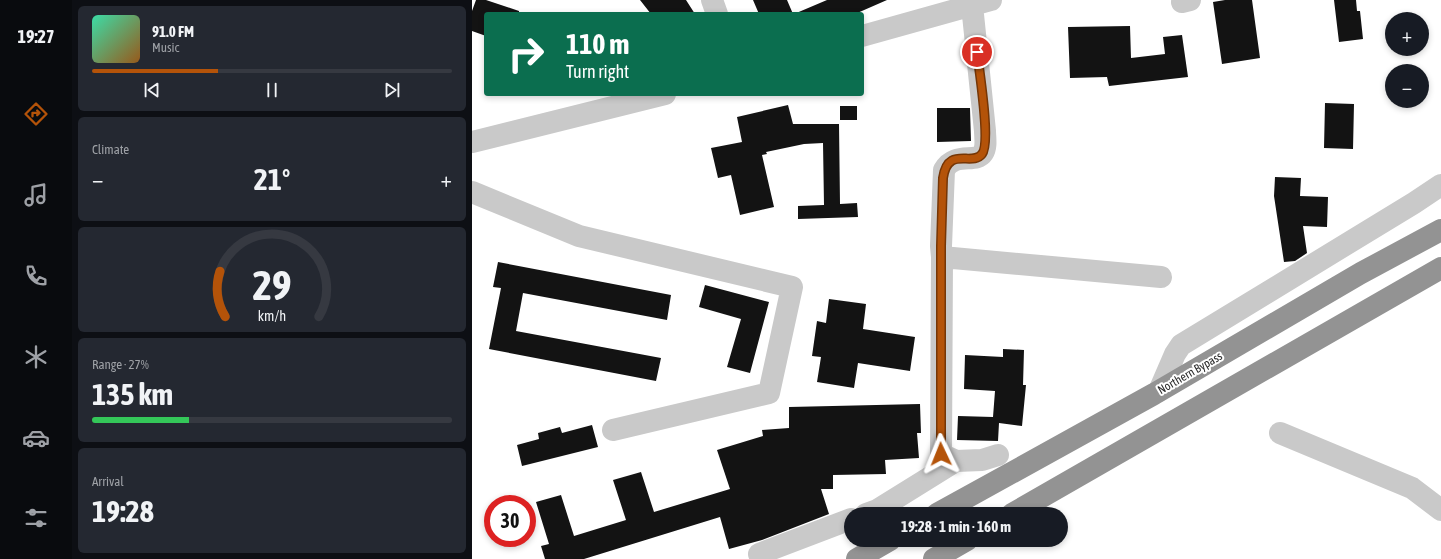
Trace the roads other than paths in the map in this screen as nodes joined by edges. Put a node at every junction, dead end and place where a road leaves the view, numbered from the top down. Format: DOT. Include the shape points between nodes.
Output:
graph roads {
  1 [pos="712,0"];
  2 [pos="981,3"];
  3 [pos="716,12"];
  4 [pos="864,35"];
  5 [pos="653,96"];
  6 [pos="474,139"];
  7 [pos="1441,185"];
  8 [pos="472,192"];
  9 [pos="1441,230"];
  10 [pos="942,257"];
  11 [pos="1441,268"];
  12 [pos="1161,277"];
  13 [pos="1159,391"];
  14 [pos="614,430"];
  15 [pos="1280,433"];
  16 [pos="998,455"];
  17 [pos="956,461"];
  18 [pos="882,507"];
  19 [pos="950,507"];
  20 [pos="1024,507"];
  21 [pos="1441,510"];
  22 [pos="844,522"];
  23 [pos="878,547"];
  24 [pos="955,547"];
  25 [pos="759,554"];
  26 [pos="857,559"];
  27 [pos="934,559"];
  1 -- 3 [label="street"];
  2 -- 4 [label="street"];
  2 -- 10 [label="street" via="985,145 979,157 951,161 944,170"];
  5 -- 6 [label="street"];
  7 -- 13 [label="street" via="1181,345"];
  8 -- 14 [label="street" via="578,236 792,287 769,393"];
  9 -- 13 [label="highway, Northern Bypass" via="1361,273"];
  10 -- 12 [label="street"];
  10 -- 17 [label="street" via="941,454"];
  11 -- 20 [label="highway"];
  13 -- 19 [label="highway, Northern Bypass"];
  15 -- 21 [label="street" via="1412,488"];
  16 -- 17 [label="street" via="982,460"];
  17 -- 18 [label="street"];
  22 -- 25 [label="street"];
  23 -- 26 [label="highway"];
  24 -- 27 [label="highway"];
}
